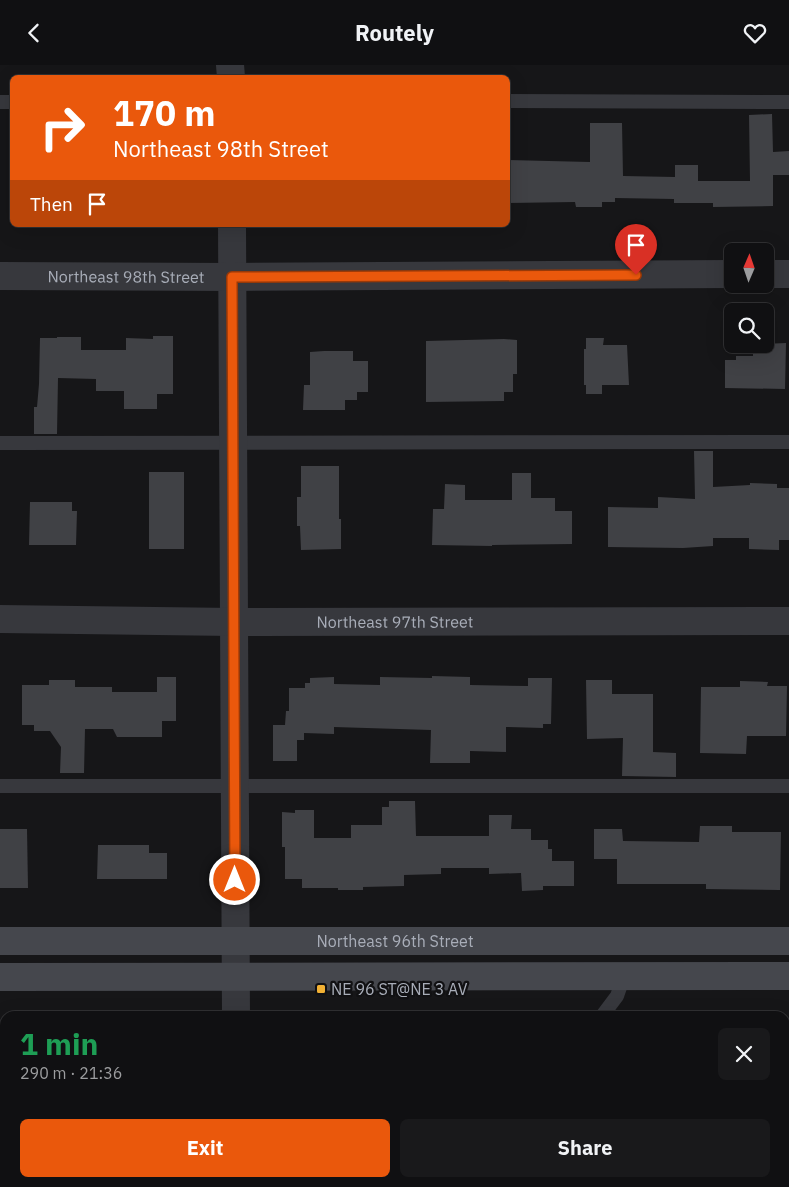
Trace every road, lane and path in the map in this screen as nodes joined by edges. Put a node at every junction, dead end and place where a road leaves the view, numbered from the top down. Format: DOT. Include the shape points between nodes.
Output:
graph roads {
  1 [pos="510,101"];
  2 [pos="789,102"];
  3 [pos="232,227"];
  4 [pos="724,274"];
  5 [pos="774,274"];
  6 [pos="789,274"];
  7 [pos="0,276"];
  8 [pos="232,277"];
  9 [pos="789,442"];
  10 [pos="0,443"];
  11 [pos="233,443"];
  12 [pos="0,619"];
  13 [pos="789,621"];
  14 [pos="234,622"];
  15 [pos="0,786"];
  16 [pos="235,786"];
  17 [pos="789,786"];
  18 [pos="0,941"];
  19 [pos="236,941"];
  20 [pos="789,941"];
  21 [pos="236,976"];
  22 [pos="624,976"];
  23 [pos="0,977"];
  24 [pos="783,981"];
  25 [pos="236,1011"];
  26 [pos="606,1011"];
  1 -- 2 [label="lane"];
  3 -- 8 [label="street"];
  4 -- 8 [label="street, Northeast 98th Street"];
  5 -- 6 [label="street"];
  7 -- 8 [label="street, Northeast 98th Street"];
  8 -- 11 [label="street"];
  9 -- 11 [label="lane"];
  10 -- 11 [label="lane"];
  11 -- 14 [label="street"];
  12 -- 14 [label="street, Northeast 97th Street"];
  13 -- 14 [label="street, Northeast 97th Street"];
  14 -- 16 [label="street"];
  15 -- 16 [label="lane"];
  16 -- 17 [label="lane"];
  16 -- 19 [label="street"];
  18 -- 19 [label="street, Northeast 96th Street"];
  19 -- 20 [label="street, Northeast 96th Street"];
  19 -- 21 [label="street"];
  21 -- 22 [label="street, Northeast 96th Street"];
  21 -- 23 [label="street, Northeast 96th Street"];
  21 -- 25 [label="street"];
  22 -- 24 [label="street, Northeast 96th Street"];
  22 -- 26 [label="lane" via="617,997"];
}
